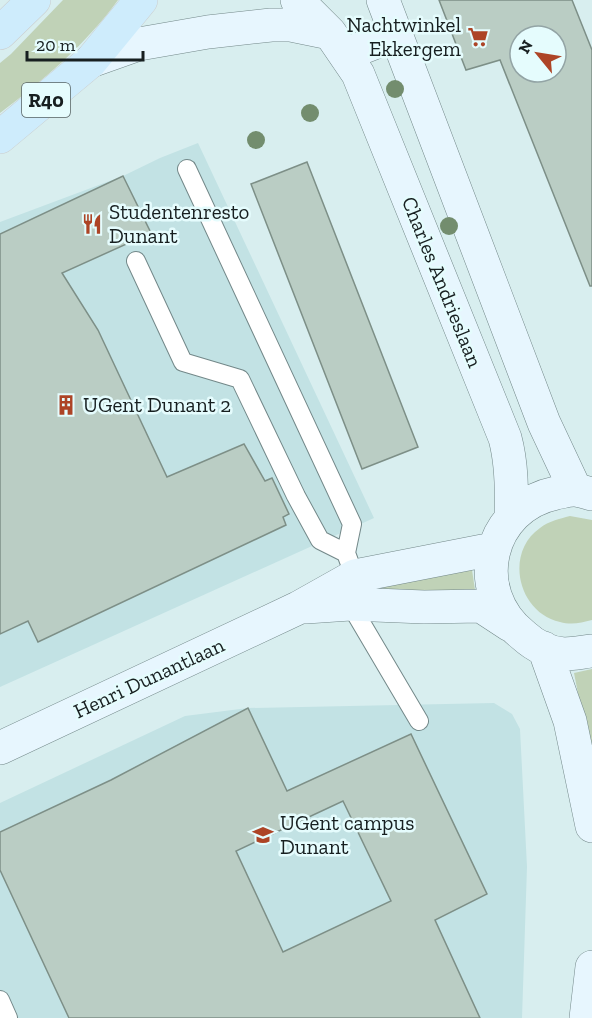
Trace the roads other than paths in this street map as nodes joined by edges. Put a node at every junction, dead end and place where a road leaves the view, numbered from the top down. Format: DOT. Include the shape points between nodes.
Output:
graph roads {
  1 [pos="34,0"];
  2 [pos="141,0"];
  3 [pos="297,0"];
  4 [pos="382,0"];
  5 [pos="0,33"];
  6 [pos="397,34"];
  7 [pos="338,44"];
  8 [pos="91,61"];
  9 [pos="0,137"];
  10 [pos="187,169"];
  11 [pos="136,261"];
  12 [pos="584,492"];
  13 [pos="511,518"];
  14 [pos="493,549"];
  15 [pos="350,578"];
  16 [pos="510,625"];
  17 [pos="544,648"];
  18 [pos="592,651"];
  19 [pos="419,721"];
  20 [pos="0,748"];
  21 [pos="592,826"];
  22 [pos="592,967"];
  23 [pos="0,1000"];
  24 [pos="8,1018"];
  25 [pos="586,1018"];
  1 -- 5 [label="main road"];
  2 -- 8 [label="main road, R40"];
  3 -- 7 [label="street, Charles Andrieslaan"];
  4 -- 6 [label="street, Charles Andrieslaan"];
  6 -- 7 [label="street"];
  6 -- 12 [label="street, Charles Andrieslaan" via="544,423"];
  7 -- 8 [label="street" via="291,25 271,25 140,44"];
  7 -- 13 [label="street, Charles Andrieslaan" via="362,85 505,438 512,490"];
  8 -- 9 [label="main road, R40"];
  10 -- 15 [label="lane" via="280,389 352,524"];
  11 -- 15 [label="lane" via="183,362 240,379 320,540"];
  12 -- 13 [label="street, Charles Andrieslaan" via="540,497"];
  13 -- 14 [label="street, Charles Andrieslaan"];
  14 -- 15 [label="street, Henri Dunantlaan"];
  14 -- 16 [label="street, Charles Andrieslaan" via="492,590"];
  15 -- 16 [label="street" via="424,607 481,606"];
  15 -- 19 [label="lane"];
  15 -- 20 [label="street, Henri Dunantlaan" via="298,608"];
  16 -- 17 [label="street, Charles Andrieslaan" via="534,645"];
  17 -- 18 [label="street, Charles Andrieslaan" via="563,654"];
  17 -- 21 [label="street" via="570,721"];
  22 -- 25 [label="street"];
  23 -- 24 [label="lane"];
}
